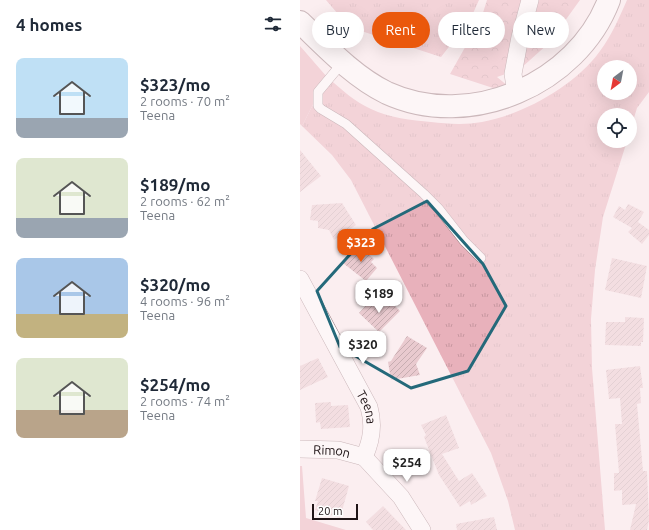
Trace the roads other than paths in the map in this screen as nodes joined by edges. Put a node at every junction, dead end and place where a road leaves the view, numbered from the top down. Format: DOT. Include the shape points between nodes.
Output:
graph roads {
  1 [pos="530,0"];
  2 [pos="610,0"];
  3 [pos="300,22"];
  4 [pos="343,62"];
  5 [pos="516,93"];
  6 [pos="481,258"];
  7 [pos="300,279"];
  8 [pos="300,449"];
  9 [pos="364,457"];
  10 [pos="422,530"];
  1 -- 5 [label="street" via="513,74"];
  2 -- 5 [label="main road" via="579,48 540,81"];
  3 -- 4 [label="main road"];
  4 -- 5 [label="main road" via="386,92 422,104 466,106"];
  4 -- 6 [label="lane" via="318,92 318,106 346,124 424,194"];
  7 -- 9 [label="street, Teena" via="369,407 372,432"];
  8 -- 9 [label="street, Rimon" via="338,450"];
  9 -- 10 [label="street" via="401,497"];
}
